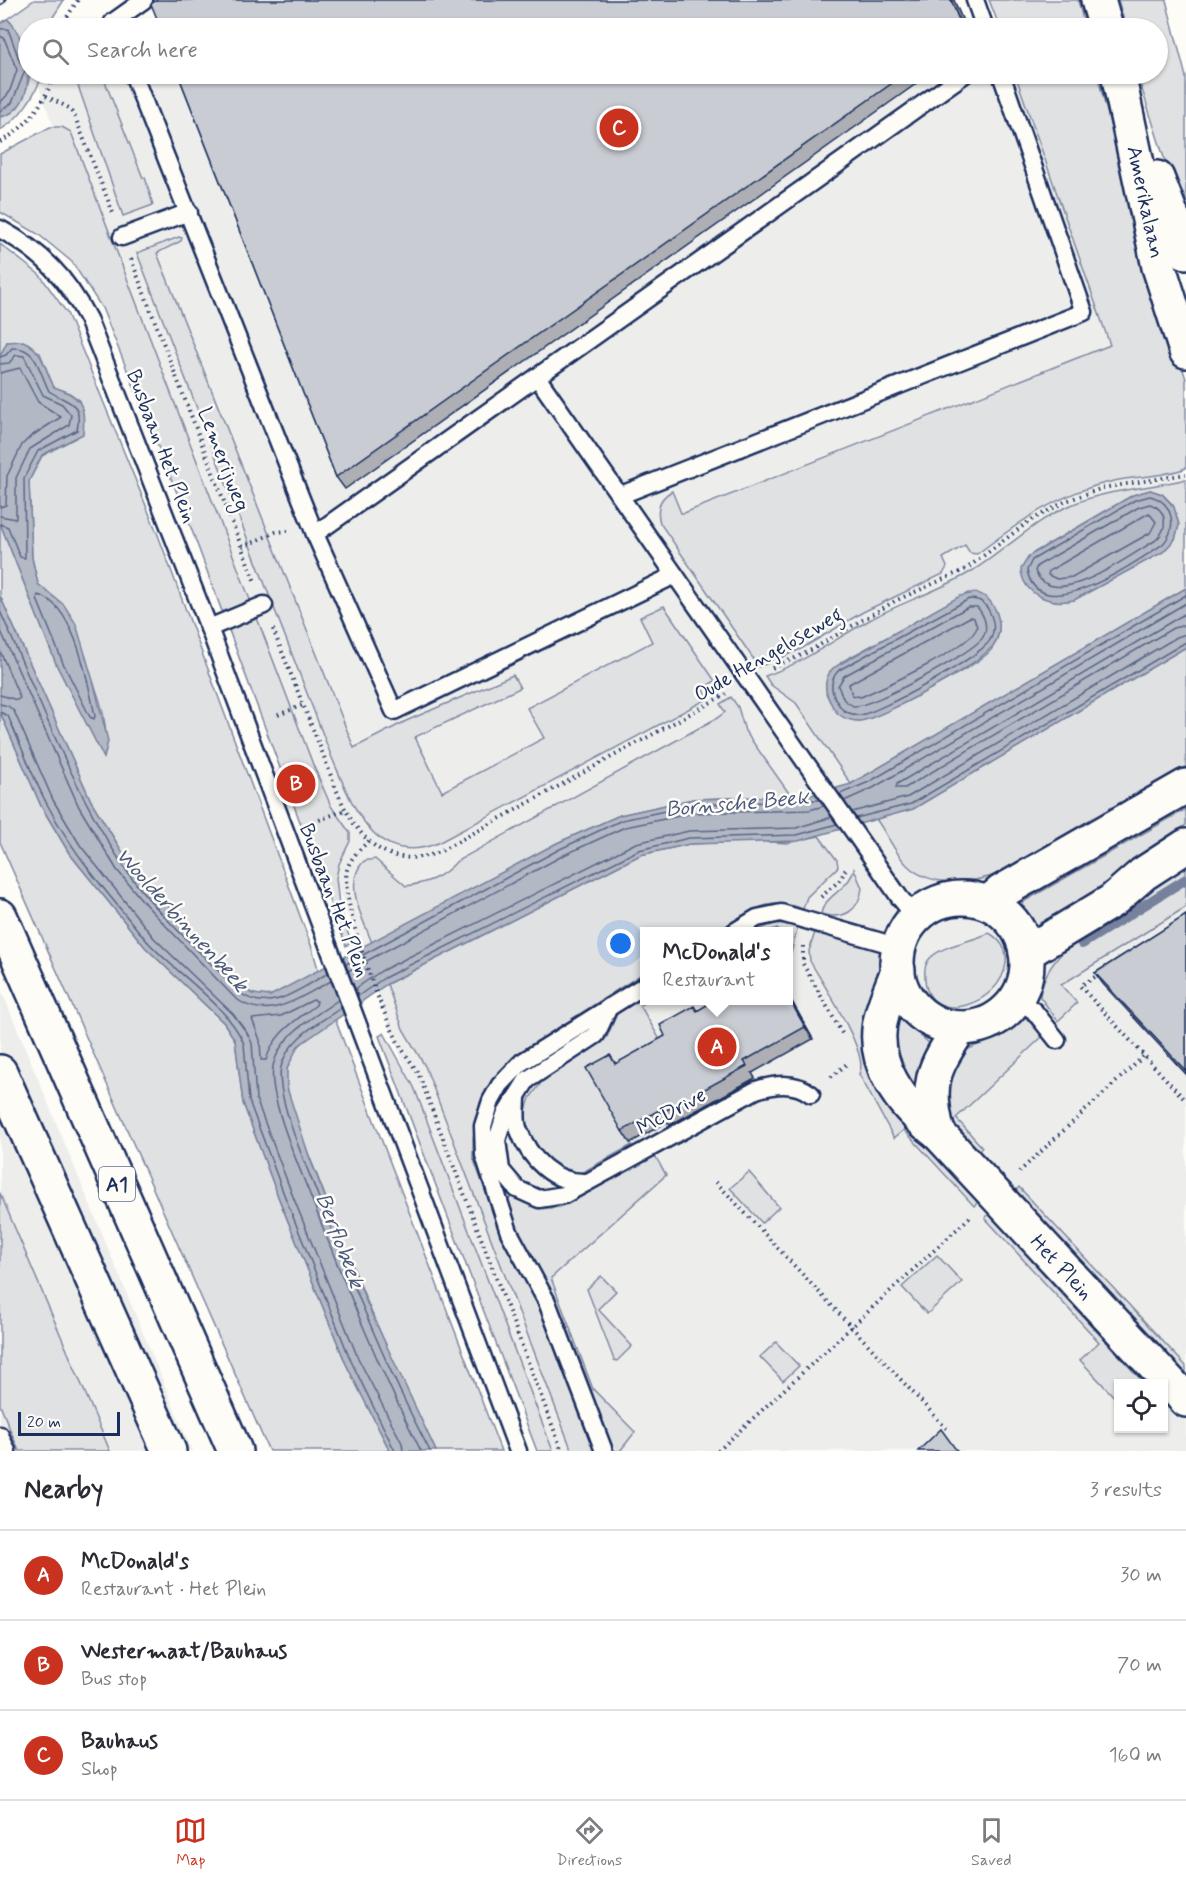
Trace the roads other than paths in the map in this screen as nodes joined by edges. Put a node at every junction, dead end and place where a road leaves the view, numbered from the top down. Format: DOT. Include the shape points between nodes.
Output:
graph roads {
  1 [pos="144,0"];
  2 [pos="975,0"];
  3 [pos="1098,0"];
  4 [pos="118,18"];
  5 [pos="981,18"];
  6 [pos="1103,18"];
  7 [pos="137,84"];
  8 [pos="951,84"];
  9 [pos="1004,84"];
  10 [pos="1120,84"];
  11 [pos="1121,84"];
  12 [pos="189,212"];
  13 [pos="0,229"];
  14 [pos="122,237"];
  15 [pos="1186,252"];
  16 [pos="1186,351"];
  17 [pos="537,377"];
  18 [pos="621,495"];
  19 [pos="315,534"];
  20 [pos="675,576"];
  21 [pos="264,605"];
  22 [pos="209,628"];
  23 [pos="1186,786"];
  24 [pos="1186,846"];
  25 [pos="988,903"];
  26 [pos="0,916"];
  27 [pos="916,917"];
  28 [pos="744,927"];
  29 [pos="1026,953"];
  30 [pos="899,959"];
  31 [pos="640,988"];
  32 [pos="1017,999"];
  33 [pos="609,1007"];
  34 [pos="960,1028"];
  35 [pos="1057,1040"];
  36 [pos="0,1072"];
  37 [pos="811,1094"];
  38 [pos="517,1095"];
  39 [pos="938,1133"];
  40 [pos="588,1182"];
  41 [pos="1186,1400"];
  42 [pos="0,1435"];
  43 [pos="7,1451"];
  44 [pos="169,1451"];
  45 [pos="235,1451"];
  46 [pos="518,1451"];
  47 [pos="604,1451"];
  1 -- 4 [label="lane"];
  2 -- 5 [label="lane"];
  3 -- 6 [label="main road"];
  7 -- 12 [label="lane"];
  8 -- 17 [label="lane"];
  9 -- 18 [label="lane" via="1084,312"];
  10 -- 16 [label="main road, Amerikalaan" via="1159,267"];
  11 -- 15 [label="main road, Amerikalaan"];
  12 -- 14 [label="lane"];
  12 -- 19 [label="lane"];
  13 -- 22 [label="lane, Busbaan Het Plein" via="41,254 75,295"];
  17 -- 18 [label="lane"];
  17 -- 19 [label="lane"];
  18 -- 20 [label="lane"];
  19 -- 20 [label="lane" via="394,711"];
  20 -- 27 [label="lane"];
  21 -- 22 [label="lane"];
  22 -- 46 [label="lane, Busbaan Het Plein"];
  23 -- 25 [label="main road"];
  24 -- 29 [label="main road" via="1143,874 1112,901"];
  25 -- 27 [label="main road" via="954,898 933,904"];
  25 -- 29 [label="main road" via="1011,920 1023,938"];
  26 -- 45 [label="main road, A1"];
  27 -- 30 [label="main road" via="909,925"];
  28 -- 30 [label="lane" via="781,913 810,921"];
  29 -- 32 [label="main road" via="1025,981"];
  30 -- 34 [label="main road" via="902,987 921,1013 939,1024"];
  30 -- 39 [label="main road, Het Plein" via="880,1022 883,1061 900,1099"];
  31 -- 33 [label="lane"];
  32 -- 34 [label="main road" via="992,1021"];
  32 -- 35 [label="lane" via="1034,1011"];
  33 -- 38 [label="lane, McDrive" via="597,1035 527,1080"];
  33 -- 47 [label="lane" via="522,1062 507,1076 490,1101 483,1126 483,1155 509,1232 547,1302"];
  34 -- 39 [label="main road, Het Plein" via="934,1075 931,1106"];
  36 -- 44 [label="main road"];
  37 -- 40 [label="lane, McDrive" via="804,1088 781,1085 756,1090"];
  38 -- 40 [label="lane" via="517,1127 531,1152 545,1169 562,1180"];
  38 -- 40 [label="lane, McDrive" via="497,1140 498,1159 505,1177 523,1193 545,1200"];
  39 -- 41 [label="main road, Het Plein"];
  42 -- 43 [label="lane"];
}
